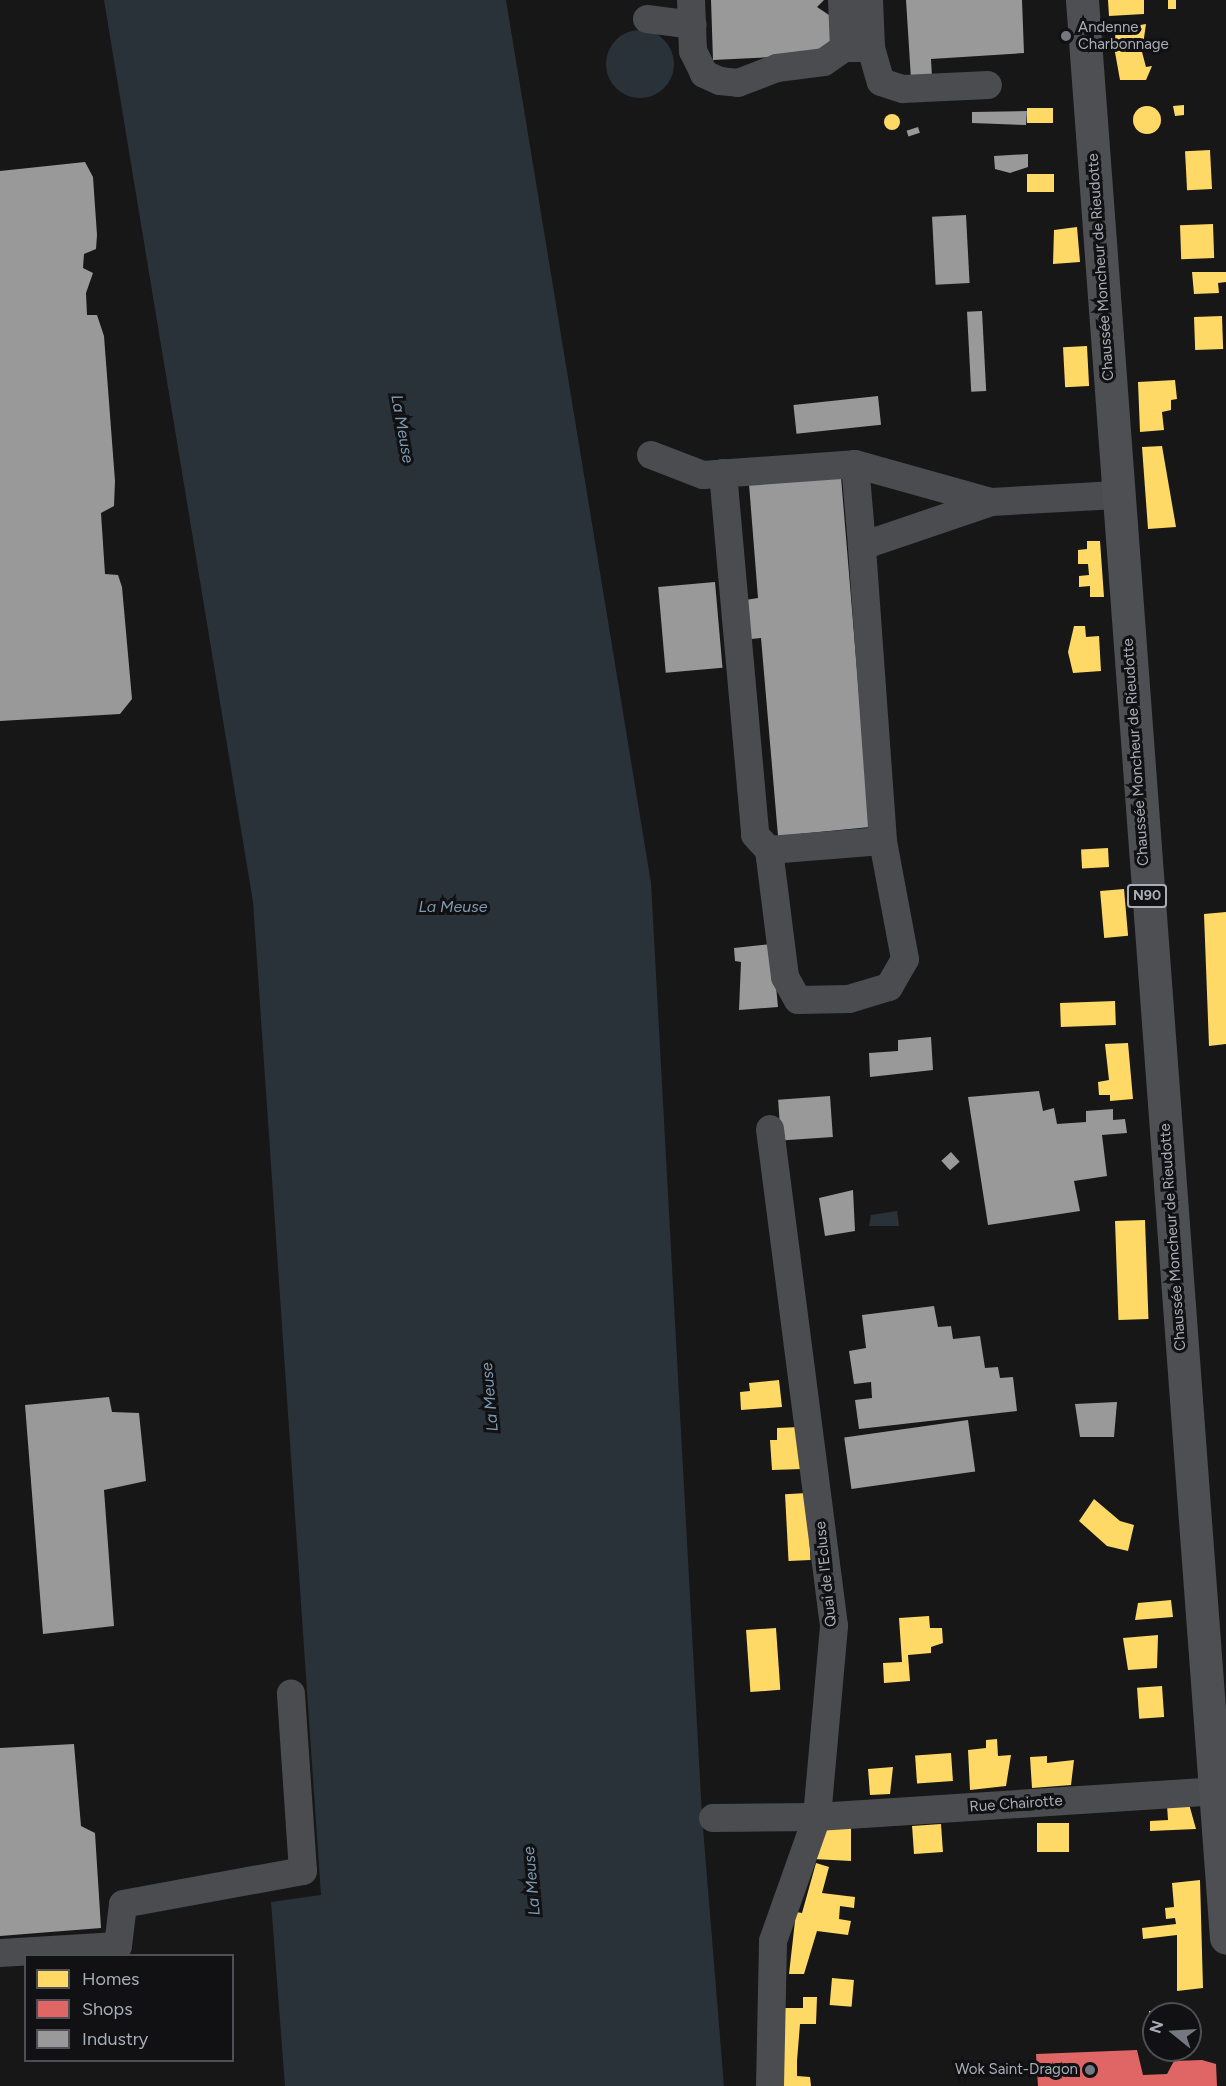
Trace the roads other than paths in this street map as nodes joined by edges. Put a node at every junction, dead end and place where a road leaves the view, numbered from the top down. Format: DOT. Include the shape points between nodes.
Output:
graph roads {
  1 [pos="843,0"];
  2 [pos="869,0"];
  3 [pos="1082,0"];
  4 [pos="692,13"];
  5 [pos="647,19"];
  6 [pos="858,48"];
  7 [pos="988,84"];
  8 [pos="651,455"];
  9 [pos="855,464"];
  10 [pos="723,473"];
  11 [pos="1117,495"];
  12 [pos="991,502"];
  13 [pos="862,546"];
  14 [pos="883,841"];
  15 [pos="769,850"];
  16 [pos="770,1129"];
  17 [pos="291,1693"];
  18 [pos="1219,1798"];
  19 [pos="818,1817"];
  20 [pos="712,1818"];
  21 [pos="1226,1938"];
  22 [pos="0,1953"];
  23 [pos="770,2086"];
  1 -- 6 [label="street"];
  2 -- 6 [label="street"];
  3 -- 11 [label="main road, Chaussée Moncheur de Rieudotte / N90"];
  4 -- 5 [label="street"];
  4 -- 6 [label="street" via="693,51 704,74 720,81 738,83 777,68 824,62"];
  6 -- 7 [label="street" via="881,82 903,88"];
  8 -- 10 [label="street" via="703,475"];
  9 -- 10 [label="street"];
  9 -- 12 [label="street"];
  9 -- 13 [label="street"];
  10 -- 15 [label="street" via="755,835"];
  11 -- 12 [label="street"];
  11 -- 18 [label="main road, Chaussée Moncheur de Rieudotte / N90"];
  12 -- 13 [label="street"];
  13 -- 14 [label="street"];
  14 -- 15 [label="street"];
  14 -- 15 [label="street" via="905,959 889,987 849,999 798,1000 785,977"];
  16 -- 19 [label="street, Quai de l'Ecluse" via="834,1626"];
  17 -- 22 [label="street" via="303,1871 123,1904 118,1946"];
  18 -- 19 [label="street, Rue Chairotte"];
  18 -- 21 [label="main road, N90"];
  19 -- 20 [label="street, Rue Chairotte"];
  19 -- 23 [label="street, Quai de l'Ecluse" via="773,1941"];
}
